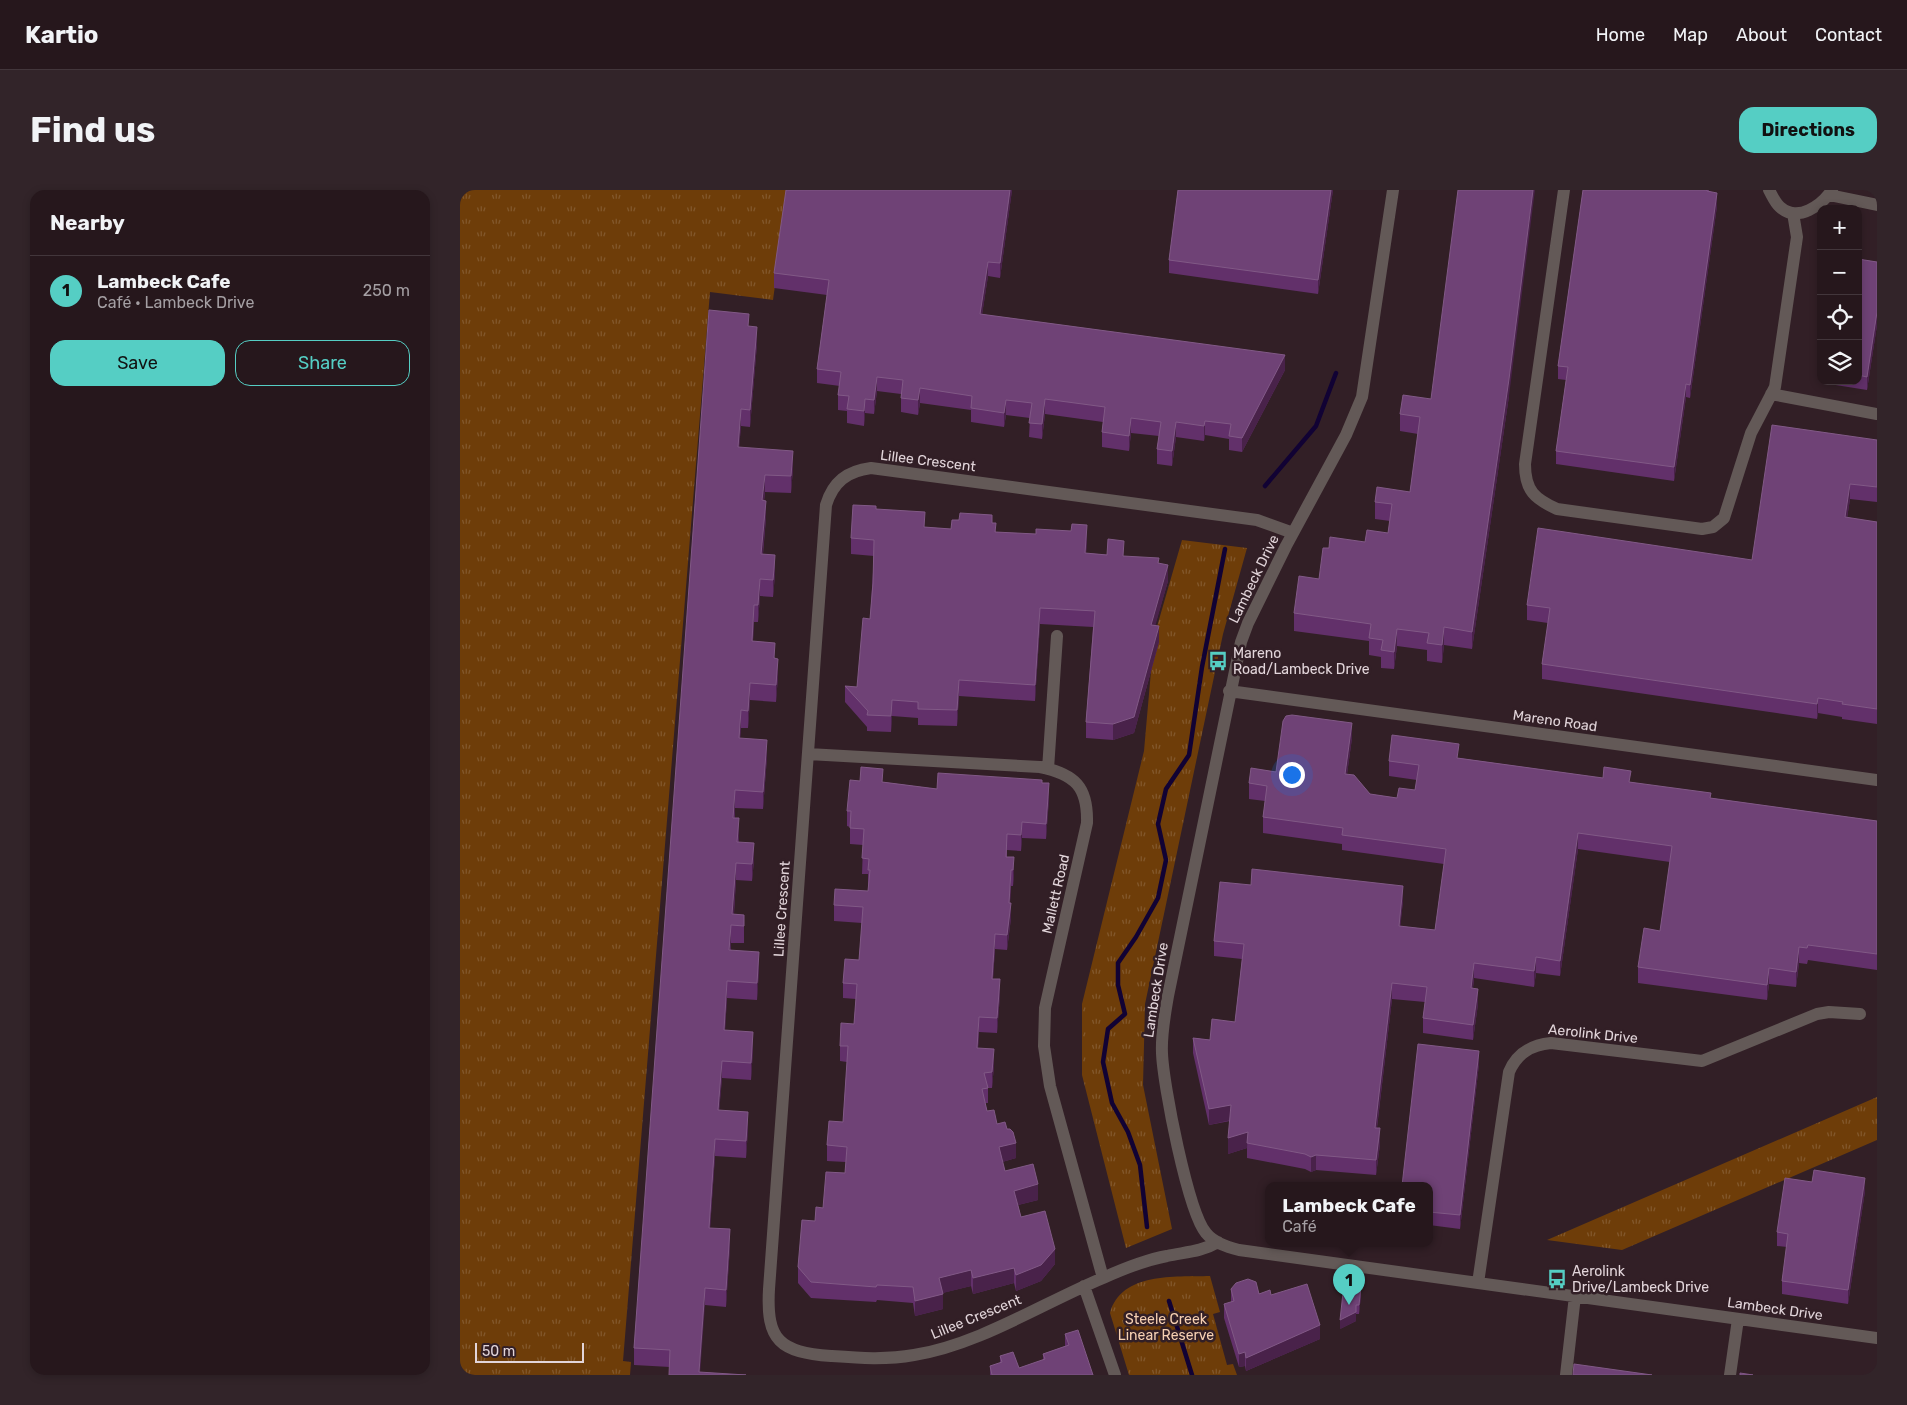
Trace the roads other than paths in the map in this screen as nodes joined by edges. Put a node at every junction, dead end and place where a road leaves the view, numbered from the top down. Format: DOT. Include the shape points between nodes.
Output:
graph roads {
  1 [pos="1393,190"];
  2 [pos="1564,190"];
  3 [pos="1769,190"];
  4 [pos="1831,192"];
  5 [pos="1877,205"];
  6 [pos="1793,213"];
  7 [pos="1771,394"];
  8 [pos="1877,414"];
  9 [pos="1293,533"];
  10 [pos="1057,636"];
  11 [pos="1229,691"];
  12 [pos="808,754"];
  13 [pos="1048,769"];
  14 [pos="1877,780"];
  15 [pos="1860,1014"];
  16 [pos="1218,1242"];
  17 [pos="1103,1278"];
  18 [pos="1478,1283"];
  19 [pos="1084,1286"];
  20 [pos="1575,1296"];
  21 [pos="1738,1319"];
  22 [pos="1877,1338"];
  23 [pos="1115,1375"];
  24 [pos="1566,1375"];
  25 [pos="1730,1375"];
  1 -- 9 [label="street, Lambeck Drive" via="1362,397 1346,435"];
  2 -- 7 [label="street" via="1525,464 1525,477 1538,501 1558,509 1702,529 1714,526 1724,518 1751,433"];
  3 -- 6 [label="street" via="1780,207"];
  4 -- 5 [label="street"];
  4 -- 6 [label="street" via="1824,202 1803,213"];
  6 -- 7 [label="street" via="1798,237 1775,387"];
  7 -- 8 [label="street"];
  9 -- 11 [label="street, Lambeck Drive" via="1248,623"];
  9 -- 12 [label="street, Lillee Crescent" via="1256,520 884,470 856,470 836,484 826,505"];
  10 -- 13 [label="street"];
  11 -- 14 [label="street, Mareno Road"];
  11 -- 16 [label="street, Lambeck Drive" via="1168,996 1162,1046 1168,1103 1192,1198 1200,1224"];
  12 -- 13 [label="street, Mallett Road"];
  12 -- 19 [label="street, Lillee Crescent" via="769,1289 768,1314 772,1330 785,1344 803,1353 873,1358 915,1355 956,1344"];
  13 -- 17 [label="street, Mallett Road" via="1072,778 1082,790 1087,806 1087,824 1045,1008 1044,1046 1050,1086"];
  15 -- 18 [label="street, Aerolink Drive" via="1817,1014 1702,1061 1551,1043 1539,1044 1520,1054 1509,1072"];
  16 -- 17 [label="street, Lillee Crescent" via="1204,1250 1166,1256"];
  16 -- 18 [label="street, Lambeck Drive" via="1239,1250"];
  17 -- 19 [label="street, Lillee Crescent"];
  18 -- 20 [label="street, Lambeck Drive"];
  19 -- 23 [label="street"];
  20 -- 21 [label="street, Lambeck Drive"];
  20 -- 24 [label="street"];
  21 -- 22 [label="street, Lambeck Drive"];
  21 -- 25 [label="street"];
}
